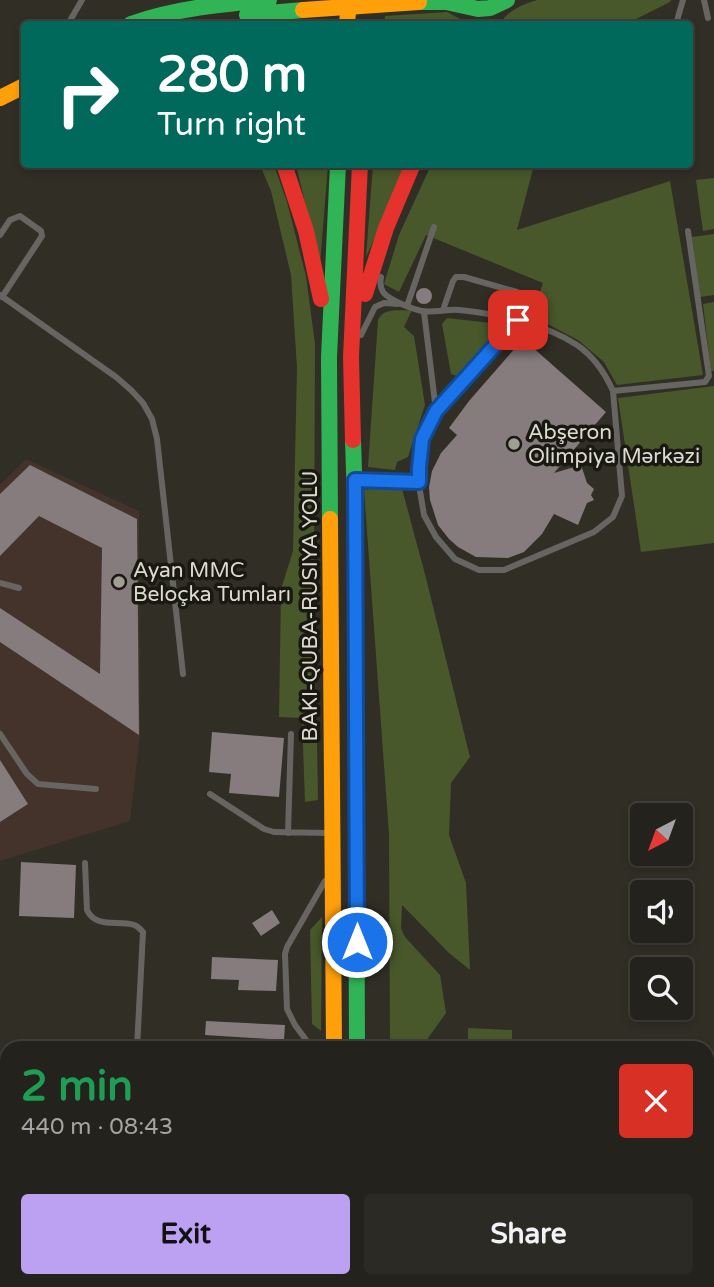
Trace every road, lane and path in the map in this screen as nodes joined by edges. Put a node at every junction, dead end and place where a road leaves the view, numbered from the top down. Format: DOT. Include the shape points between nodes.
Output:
graph roads {
  1 [pos="82,0"];
  2 [pos="167,0"];
  3 [pos="269,0"];
  4 [pos="349,0"];
  5 [pos="373,0"];
  6 [pos="507,0"];
  7 [pos="683,0"];
  8 [pos="704,0"];
  9 [pos="489,12"];
  10 [pos="708,18"];
  11 [pos="70,21"];
  12 [pos="128,21"];
  13 [pos="140,21"];
  14 [pos="190,21"];
  15 [pos="347,21"];
  16 [pos="371,21"];
  17 [pos="677,21"];
  18 [pos="21,72"];
  19 [pos="0,82"];
  20 [pos="21,88"];
  21 [pos="0,98"];
  22 [pos="285,168"];
  23 [pos="338,168"];
  24 [pos="360,168"];
  25 [pos="411,168"];
  26 [pos="434,226"];
  27 [pos="688,231"];
  28 [pos="0,235"];
  29 [pos="382,271"];
  30 [pos="517,292"];
  31 [pos="1,296"];
  32 [pos="407,306"];
  33 [pos="443,310"];
  34 [pos="424,312"];
  35 [pos="518,320"];
  36 [pos="329,357"];
  37 [pos="351,357"];
  38 [pos="613,391"];
  39 [pos="436,411"];
  40 [pos="355,480"];
  41 [pos="419,482"];
  42 [pos="0,583"];
  43 [pos="19,588"];
  44 [pos="183,674"];
  45 [pos="0,734"];
  46 [pos="291,734"];
  47 [pos="96,789"];
  48 [pos="210,794"];
  49 [pos="288,833"];
  50 [pos="332,833"];
  51 [pos="85,863"];
  52 [pos="332,867"];
  53 [pos="137,1041"];
  54 [pos="307,1041"];
  55 [pos="334,1041"];
  56 [pos="357,1041"];
  1 -- 11 [label="lane"];
  2 -- 12 [label="main road"];
  3 -- 13 [label="main road" via="194,7"];
  4 -- 15 [label="main road"];
  5 -- 16 [label="main road"];
  6 -- 9 [label="main road"];
  7 -- 17 [label="lane"];
  8 -- 10 [label="lane"];
  9 -- 14 [label="main road, bridge" via="446,2 418,2"];
  18 -- 19 [label="main road"];
  20 -- 21 [label="main road"];
  22 -- 36 [label="main road" via="316,269"];
  23 -- 36 [label="main road"];
  24 -- 37 [label="main road"];
  25 -- 37 [label="main road" via="371,268"];
  26 -- 32 [label="lane"];
  27 -- 38 [label="lane" via="709,376 705,382"];
  28 -- 31 [label="lane" via="10,220 20,216 42,236"];
  29 -- 32 [label="lane" via="384,293"];
  30 -- 33 [label="lane" via="456,277"];
  31 -- 44 [label="lane" via="116,377 143,403 152,419"];
  32 -- 34 [label="lane"];
  32 -- 37 [label="lane" via="384,303 375,307"];
  33 -- 34 [label="lane"];
  33 -- 35 [label="lane"];
  34 -- 39 [label="lane"];
  35 -- 38 [label="lane" via="577,345"];
  35 -- 39 [label="lane"];
  36 -- 50 [label="main road"];
  37 -- 40 [label="main road"];
  38 -- 41 [label="lane" via="622,496 613,517 594,532 505,570 479,570 455,559 436,537 425,515"];
  39 -- 41 [label="lane" via="422,439"];
  40 -- 41 [label="lane"];
  40 -- 56 [label="main road"];
  42 -- 43 [label="lane"];
  45 -- 47 [label="lane" via="38,784"];
  46 -- 49 [label="lane"];
  48 -- 49 [label="lane" via="264,829"];
  49 -- 50 [label="lane"];
  50 -- 52 [label="main road"];
  51 -- 53 [label="lane" via="90,916 97,921 136,925 143,932"];
  52 -- 54 [label="lane" via="285,954 287,1009"];
  52 -- 55 [label="main road"];
}
